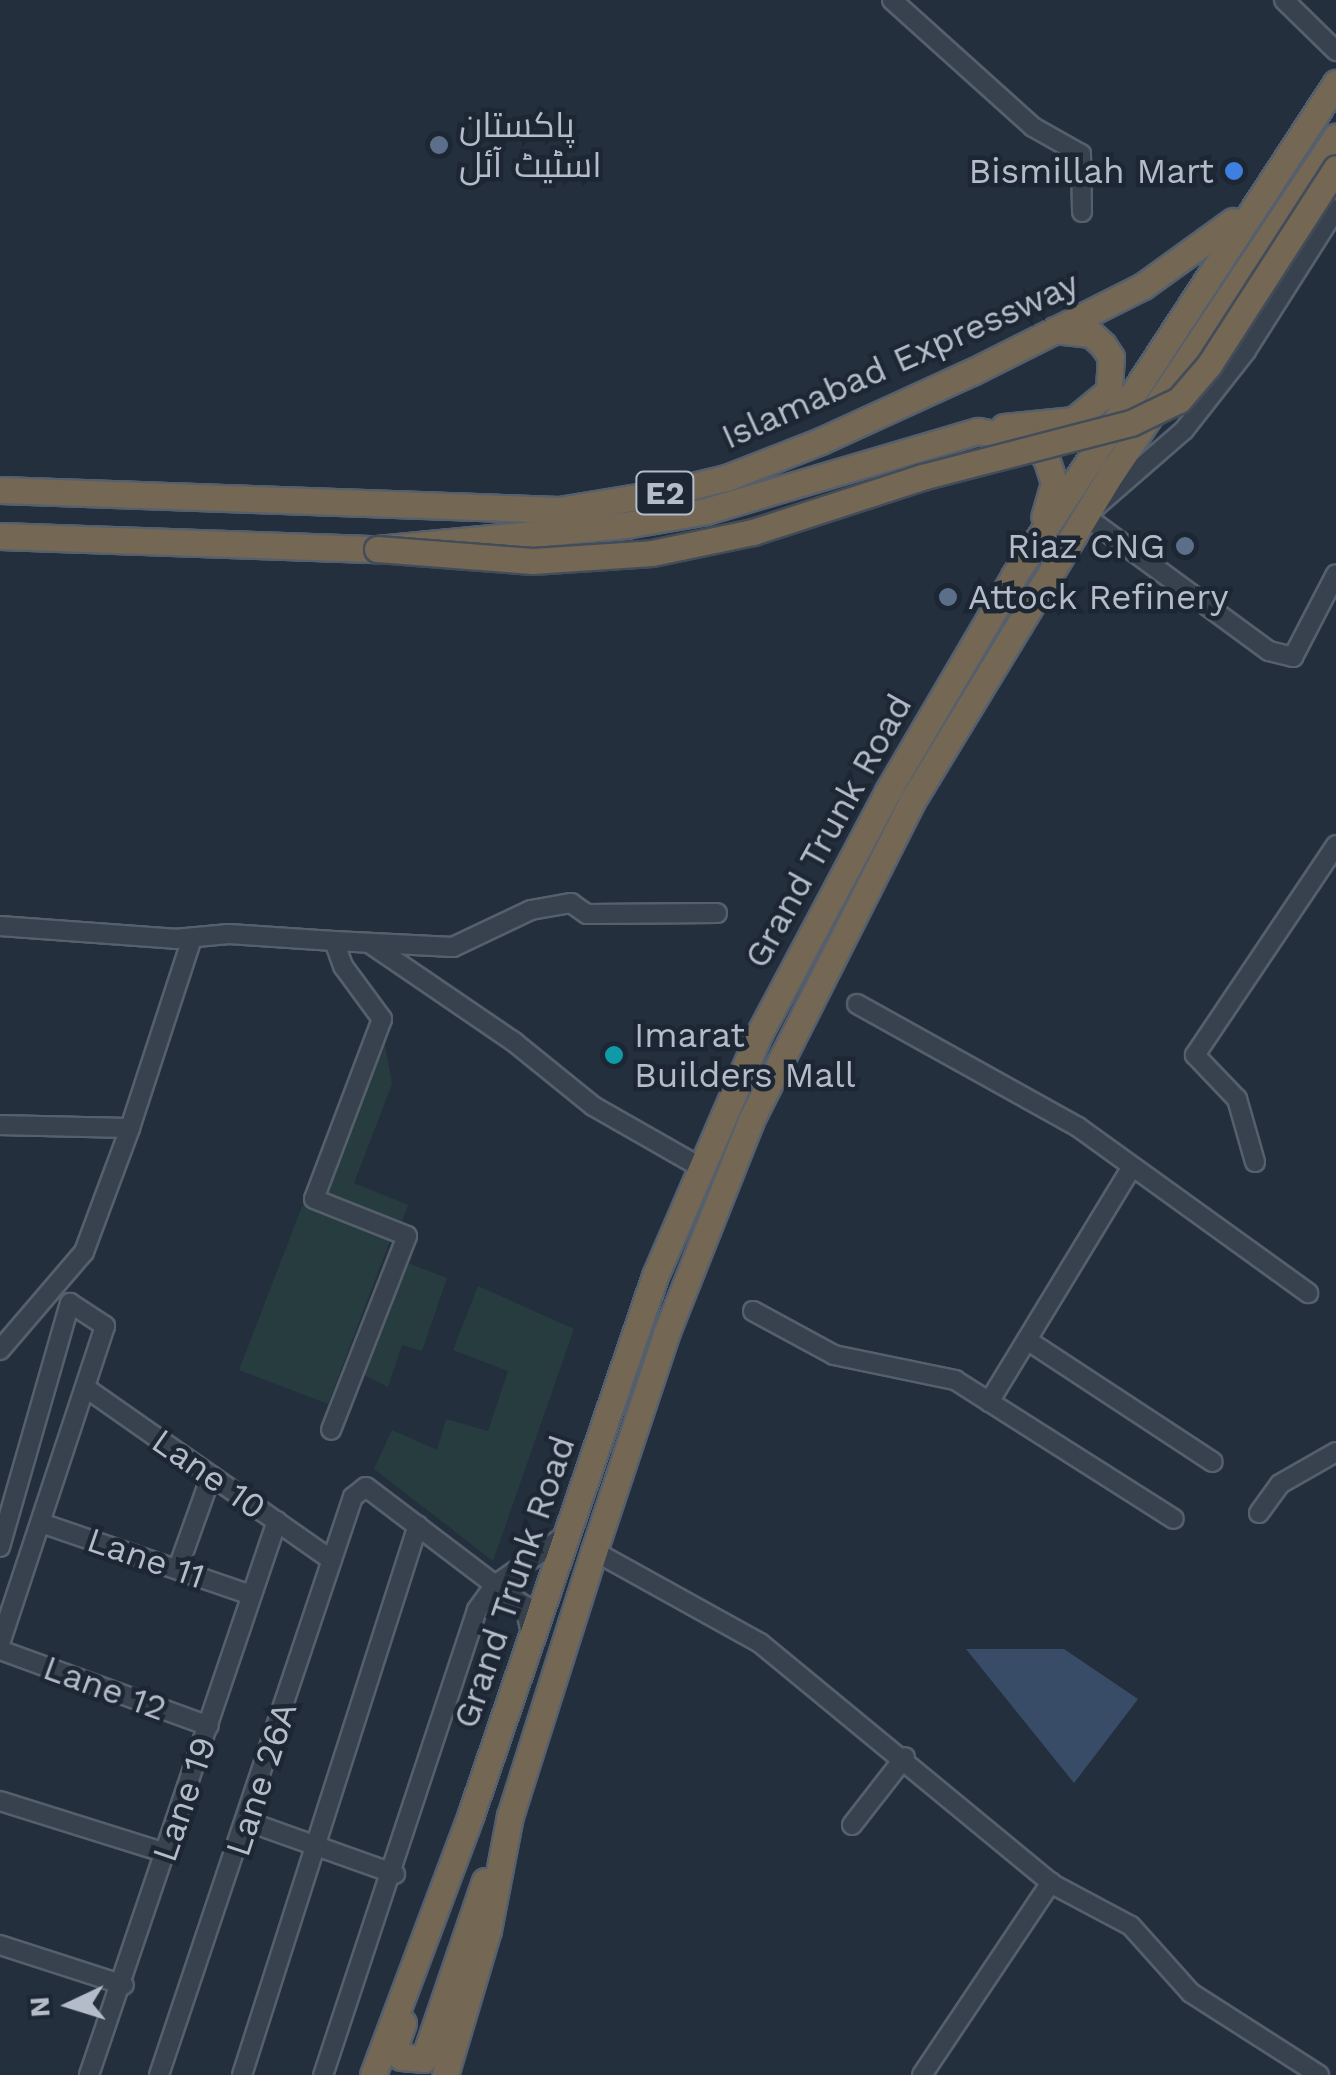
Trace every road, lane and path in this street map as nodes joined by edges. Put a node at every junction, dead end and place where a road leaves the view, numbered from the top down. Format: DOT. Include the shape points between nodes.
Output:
graph roads {
  1 [pos="892,0"];
  2 [pos="1284,0"];
  3 [pos="1336,51"];
  4 [pos="1336,83"];
  5 [pos="1336,137"];
  6 [pos="1336,168"];
  7 [pos="1258,198"];
  8 [pos="1336,209"];
  9 [pos="1082,212"];
  10 [pos="1054,330"];
  11 [pos="978,430"];
  12 [pos="0,490"];
  13 [pos="1085,516"];
  14 [pos="0,536"];
  15 [pos="1034,545"];
  16 [pos="377,548"];
  17 [pos="1336,574"];
  18 [pos="1336,844"];
  19 [pos="717,913"];
  20 [pos="0,926"];
  21 [pos="192,938"];
  22 [pos="334,942"];
  23 [pos="369,943"];
  24 [pos="857,1004"];
  25 [pos="0,1124"];
  26 [pos="130,1128"];
  27 [pos="1254,1162"];
  28 [pos="698,1166"];
  29 [pos="1131,1168"];
  30 [pos="1308,1293"];
  31 [pos="754,1311"];
  32 [pos="1027,1340"];
  33 [pos="0,1350"];
  34 [pos="86,1388"];
  35 [pos="989,1402"];
  36 [pos="331,1430"];
  37 [pos="1336,1452"];
  38 [pos="1213,1462"];
  39 [pos="211,1476"];
  40 [pos="1260,1514"];
  41 [pos="1174,1519"];
  42 [pos="277,1522"];
  43 [pos="42,1523"];
  44 [pos="418,1524"];
  45 [pos="568,1534"];
  46 [pos="2,1539"];
  47 [pos="594,1551"];
  48 [pos="332,1560"];
  49 [pos="178,1568"];
  50 [pos="495,1584"];
  51 [pos="250,1595"];
  52 [pos="532,1640"];
  53 [pos="0,1647"];
  54 [pos="209,1726"];
  55 [pos="904,1756"];
  56 [pos="0,1801"];
  57 [pos="471,1814"];
  58 [pos="510,1816"];
  59 [pos="249,1822"];
  60 [pos="852,1825"];
  61 [pos="316,1844"];
  62 [pos="166,1852"];
  63 [pos="394,1874"];
  64 [pos="1051,1882"];
  65 [pos="0,1945"];
  66 [pos="124,1986"];
  67 [pos="89,2075"];
  68 [pos="160,2075"];
  69 [pos="242,2075"];
  70 [pos="323,2075"];
  71 [pos="373,2075"];
  72 [pos="445,2075"];
  73 [pos="922,2075"];
  74 [pos="1320,2075"];
  1 -- 9 [label="street" via="1033,127 1081,154"];
  2 -- 3 [label="street"];
  4 -- 7 [label="highway, Grand Trunk Road"];
  5 -- 13 [label="highway, Grand Trunk Road"];
  6 -- 16 [label="highway, bridge" via="1209,364 1178,400 1131,423 922,477 753,532 652,552 533,561"];
  7 -- 10 [label="highway, Islamabad Expressway / E2" via="1182,261"];
  7 -- 15 [label="highway, Grand Trunk Road"];
  8 -- 13 [label="street" via="1246,351 1184,430"];
  10 -- 11 [label="highway" via="1092,334 1111,357 1109,390 1098,406 1074,420"];
  10 -- 12 [label="highway, Islamabad Expressway / E2" via="822,441 726,478 615,502 473,509"];
  11 -- 15 [label="highway" via="1031,440 1046,458 1054,483"];
  11 -- 16 [label="highway" via="706,511"];
  13 -- 17 [label="street" via="1269,651 1293,657"];
  13 -- 47 [label="highway, Grand Trunk Road" via="912,802 788,1040 705,1230"];
  14 -- 16 [label="highway"];
  15 -- 28 [label="highway, Grand Trunk Road" via="802,946"];
  18 -- 27 [label="street" via="1195,1055 1237,1099"];
  19 -- 23 [label="street" via="587,914 571,903 532,910 453,947"];
  20 -- 21 [label="street"];
  21 -- 22 [label="street"];
  21 -- 26 [label="street"];
  22 -- 23 [label="street"];
  22 -- 36 [label="street" via="343,966 382,1019 314,1199 407,1236"];
  23 -- 28 [label="street" via="592,1106"];
  24 -- 29 [label="street" via="1078,1127"];
  25 -- 26 [label="street"];
  26 -- 33 [label="street" via="84,1252"];
  28 -- 45 [label="highway, Grand Trunk Road"];
  29 -- 30 [label="street"];
  29 -- 32 [label="street"];
  31 -- 35 [label="street" via="834,1355 955,1380"];
  32 -- 35 [label="street"];
  32 -- 38 [label="street"];
  34 -- 39 [label="street, Lane 10"];
  34 -- 43 [label="street"];
  34 -- 46 [label="street" via="105,1326 70,1303"];
  35 -- 41 [label="street"];
  37 -- 40 [label="street" via="1280,1484"];
  39 -- 42 [label="street, Lane 10"];
  39 -- 49 [label="street"];
  42 -- 48 [label="street, Lane 10"];
  42 -- 51 [label="street, Lane 19"];
  43 -- 49 [label="street, Lane 11"];
  43 -- 53 [label="street"];
  44 -- 48 [label="street, Lane 26A" via="366,1487 353,1498"];
  44 -- 50 [label="street"];
  44 -- 61 [label="street"];
  45 -- 50 [label="street"];
  45 -- 52 [label="highway, Grand Trunk Road"];
  47 -- 55 [label="street" via="760,1643"];
  47 -- 58 [label="highway, Grand Trunk Road"];
  48 -- 59 [label="street, Lane 26A"];
  49 -- 51 [label="street, Lane 11"];
  50 -- 52 [label="street" via="525,1606"];
  50 -- 63 [label="street" via="477,1610"];
  51 -- 54 [label="street, Lane 19"];
  52 -- 57 [label="highway, Grand Trunk Road"];
  53 -- 54 [label="street, Lane 12"];
  54 -- 62 [label="street, Lane 19"];
  55 -- 60 [label="street"];
  55 -- 64 [label="street"];
  56 -- 62 [label="street"];
  57 -- 58 [label="highway" via="395,2045 411,2062 424,2059 433,2042"];
  57 -- 71 [label="highway, Grand Trunk Road"];
  58 -- 72 [label="highway, Grand Trunk Road" via="488,1930"];
  59 -- 61 [label="street"];
  59 -- 68 [label="street, Lane 26A"];
  61 -- 63 [label="street"];
  61 -- 69 [label="street"];
  62 -- 66 [label="street, Lane 19"];
  63 -- 70 [label="street"];
  64 -- 73 [label="street"];
  64 -- 74 [label="street" via="1131,1926 1191,1992"];
  65 -- 66 [label="street"];
  66 -- 67 [label="street, Lane 19"];
}
